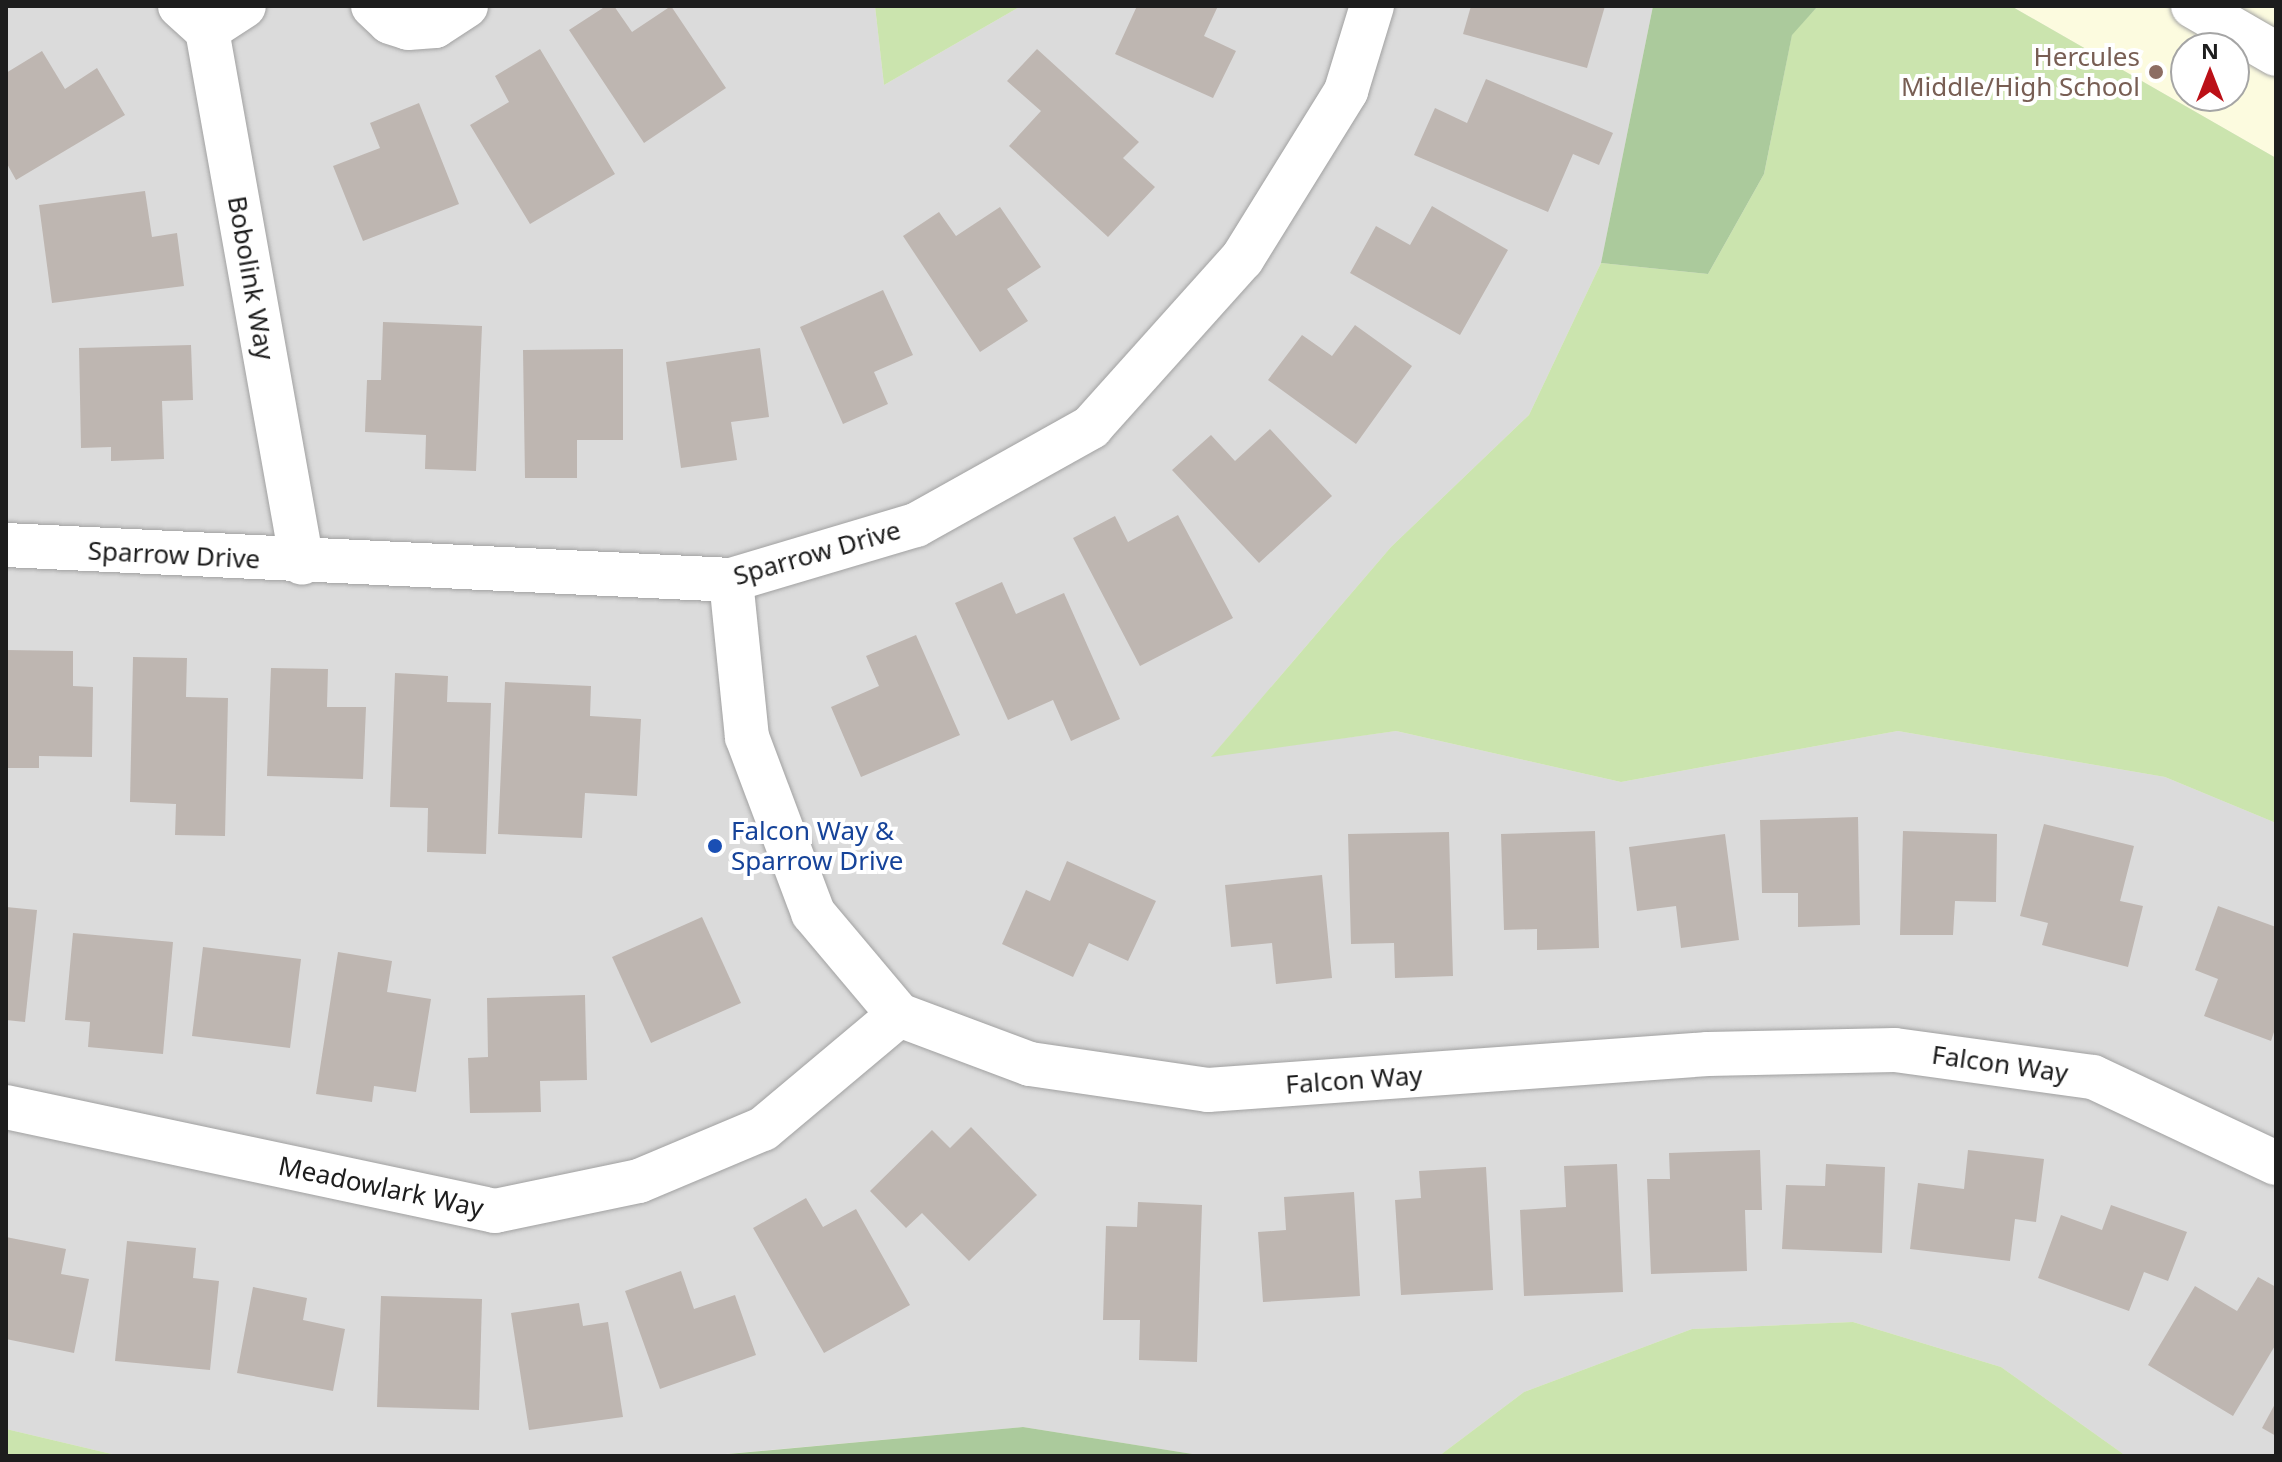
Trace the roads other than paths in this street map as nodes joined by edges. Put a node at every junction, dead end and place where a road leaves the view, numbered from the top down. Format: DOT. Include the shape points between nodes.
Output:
graph roads {
  1 [pos="244,6"];
  2 [pos="373,6"];
  3 [pos="466,6"];
  4 [pos="1372,6"];
  5 [pos="2193,6"];
  6 [pos="193,18"];
  7 [pos="2276,54"];
  8 [pos="6,545"];
  9 [pos="302,563"];
  10 [pos="731,580"];
  11 [pos="899,1015"];
  12 [pos="6,1107"];
  13 [pos="2276,1163"];
  1 -- 6 [label="street"];
  2 -- 3 [label="street" via="390,22 408,28 435,26"];
  4 -- 10 [label="street, Sparrow Drive" via="1346,91 1242,259 1091,427 916,525"];
  5 -- 7 [label="street"];
  6 -- 9 [label="street, Bobolink Way"];
  8 -- 9 [label="street, Sparrow Drive"];
  9 -- 10 [label="street, Sparrow Drive"];
  10 -- 11 [label="street, Falcon Way" via="747,737 813,913"];
  11 -- 12 [label="street, Meadowlark Way" via="763,1129 639,1181 495,1211"];
  11 -- 13 [label="street, Falcon Way" via="1030,1064 1208,1090 1708,1054 1895,1050 2093,1077 2252,1147"];
}
